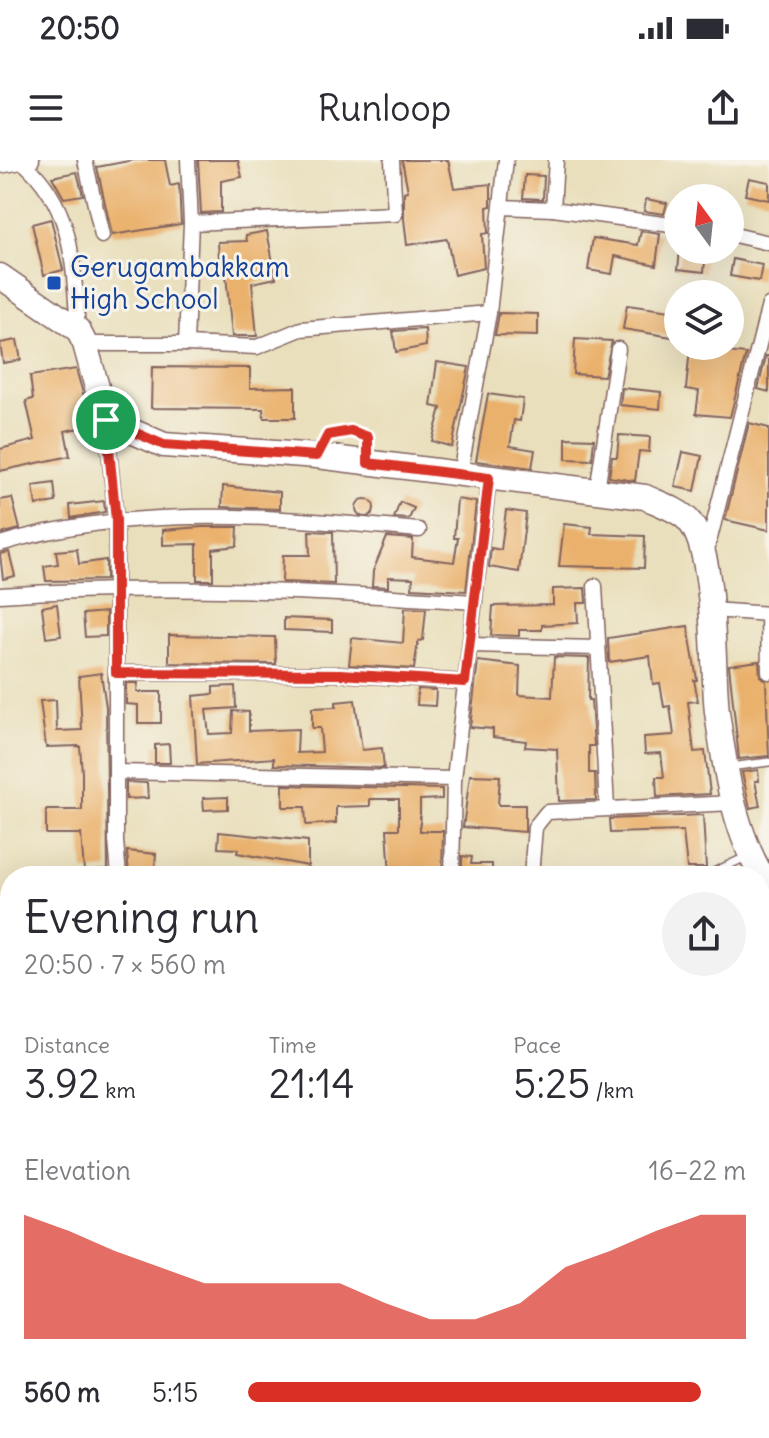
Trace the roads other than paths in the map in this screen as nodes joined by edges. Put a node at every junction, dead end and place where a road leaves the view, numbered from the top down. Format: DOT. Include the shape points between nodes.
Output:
graph roads {
  1 [pos="85,160"];
  2 [pos="188,160"];
  3 [pos="392,160"];
  4 [pos="506,160"];
  5 [pos="556,160"];
  6 [pos="28,161"];
  7 [pos="0,166"];
  8 [pos="501,207"];
  9 [pos="553,209"];
  10 [pos="191,223"];
  11 [pos="664,224"];
  12 [pos="102,236"];
  13 [pos="744,237"];
  14 [pos="769,243"];
  15 [pos="0,276"];
  16 [pos="769,305"];
  17 [pos="489,313"];
  18 [pos="82,337"];
  19 [pos="186,344"];
  20 [pos="618,349"];
  21 [pos="106,420"];
  22 [pos="460,474"];
  23 [pos="489,478"];
  24 [pos="597,491"];
  25 [pos="116,520"];
  26 [pos="419,530"];
  27 [pos="0,544"];
  28 [pos="705,558"];
  29 [pos="595,586"];
  30 [pos="117,587"];
  31 [pos="0,595"];
  32 [pos="475,602"];
  33 [pos="712,610"];
  34 [pos="768,614"];
  35 [pos="471,645"];
  36 [pos="598,648"];
  37 [pos="769,672"];
  38 [pos="116,673"];
  39 [pos="465,682"];
  40 [pos="769,762"];
  41 [pos="727,767"];
  42 [pos="116,772"];
  43 [pos="454,779"];
  44 [pos="734,803"];
  45 [pos="607,808"];
  46 [pos="752,854"];
  47 [pos="119,866"];
  48 [pos="452,866"];
  49 [pos="532,866"];
  50 [pos="726,866"];
  51 [pos="758,866"];
  1 -- 12 [label="street"];
  2 -- 10 [label="street"];
  3 -- 10 [label="street" via="395,214"];
  4 -- 8 [label="street"];
  5 -- 9 [label="street"];
  6 -- 7 [label="street"];
  6 -- 18 [label="street" via="51,190 63,217"];
  8 -- 9 [label="street"];
  8 -- 17 [label="street"];
  9 -- 11 [label="street"];
  10 -- 19 [label="street"];
  13 -- 14 [label="street"];
  15 -- 18 [label="main road"];
  16 -- 28 [label="street"];
  17 -- 19 [label="street" via="301,329 257,347"];
  17 -- 22 [label="street"];
  18 -- 19 [label="street"];
  18 -- 21 [label="main road"];
  20 -- 24 [label="street"];
  21 -- 22 [label="main road" via="164,445"];
  21 -- 25 [label="street"];
  22 -- 23 [label="main road"];
  23 -- 24 [label="main road"];
  23 -- 32 [label="street"];
  24 -- 28 [label="main road" via="645,497 689,520"];
  25 -- 26 [label="street" via="337,522"];
  25 -- 27 [label="street"];
  25 -- 30 [label="street"];
  28 -- 33 [label="main road"];
  29 -- 36 [label="street"];
  30 -- 31 [label="street"];
  30 -- 32 [label="street" via="282,589"];
  30 -- 38 [label="street"];
  32 -- 35 [label="street"];
  33 -- 34 [label="street"];
  33 -- 41 [label="main road" via="717,711"];
  34 -- 37 [label="street"];
  35 -- 36 [label="street"];
  35 -- 39 [label="street"];
  36 -- 45 [label="street"];
  38 -- 39 [label="street" via="340,674"];
  38 -- 42 [label="street"];
  39 -- 43 [label="street"];
  40 -- 41 [label="lane"];
  41 -- 44 [label="main road"];
  42 -- 43 [label="street"];
  42 -- 47 [label="street"];
  43 -- 48 [label="street"];
  44 -- 45 [label="street"];
  44 -- 46 [label="main road"];
  45 -- 49 [label="street" via="541,815"];
  46 -- 50 [label="lane"];
  46 -- 51 [label="main road"];
}
